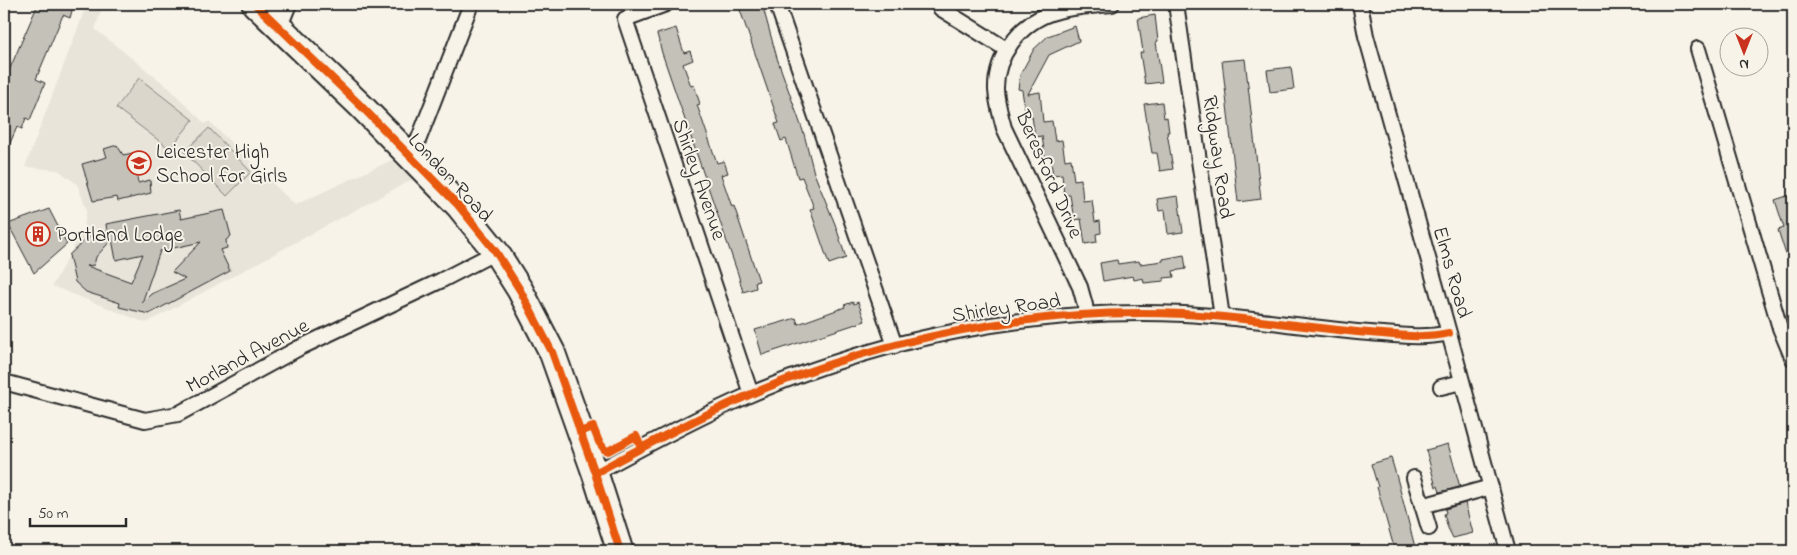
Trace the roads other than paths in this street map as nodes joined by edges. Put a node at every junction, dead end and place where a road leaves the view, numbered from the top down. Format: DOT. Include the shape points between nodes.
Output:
graph roads {
  1 [pos="255,4"];
  2 [pos="471,4"];
  3 [pos="666,4"];
  4 [pos="777,4"];
  5 [pos="1112,4"];
  6 [pos="1176,4"];
  7 [pos="1360,4"];
  8 [pos="940,8"];
  9 [pos="284,15"];
  10 [pos="1006,49"];
  11 [pos="1698,49"];
  12 [pos="412,160"];
  13 [pos="496,252"];
  14 [pos="1086,314"];
  15 [pos="1222,317"];
  16 [pos="1449,333"];
  17 [pos="895,346"];
  18 [pos="1793,359"];
  19 [pos="4,382"];
  20 [pos="1462,382"];
  21 [pos="1440,387"];
  22 [pos="751,394"];
  23 [pos="595,473"];
  24 [pos="1414,478"];
  25 [pos="1491,488"];
  26 [pos="1422,506"];
  27 [pos="1428,528"];
  28 [pos="620,551"];
  29 [pos="1508,551"];
  1 -- 9 [label="highway, London Road"];
  2 -- 12 [label="street"];
  3 -- 22 [label="street, Shirley Avenue" via="625,19"];
  4 -- 17 [label="street"];
  5 -- 10 [label="street, Beresford Drive" via="1050,13 1019,33"];
  6 -- 15 [label="street, Ridgway Road"];
  7 -- 16 [label="street, Elms Road" via="1366,36"];
  8 -- 10 [label="street"];
  9 -- 12 [label="highway, London Road"];
  10 -- 14 [label="street, Beresford Drive" via="998,70 996,89 1004,128 1080,288"];
  11 -- 18 [label="street" via="1780,328"];
  12 -- 13 [label="highway, London Road" via="458,205"];
  13 -- 19 [label="street, Morland Avenue" via="299,348 178,414 145,420"];
  13 -- 23 [label="highway, London Road" via="552,352"];
  14 -- 15 [label="street, Shirley Road"];
  14 -- 17 [label="street, Shirley Road" via="990,325"];
  15 -- 16 [label="street, Shirley Road" via="1394,335 1438,336"];
  16 -- 20 [label="street, Elms Road"];
  17 -- 22 [label="street, Shirley Road" via="822,367"];
  20 -- 21 [label="street"];
  20 -- 25 [label="street, Elms Road"];
  22 -- 23 [label="street, Shirley Road"];
  23 -- 28 [label="highway, London Road"];
  24 -- 26 [label="street"];
  25 -- 26 [label="street"];
  25 -- 29 [label="street, Elms Road"];
  26 -- 27 [label="street"];
}
